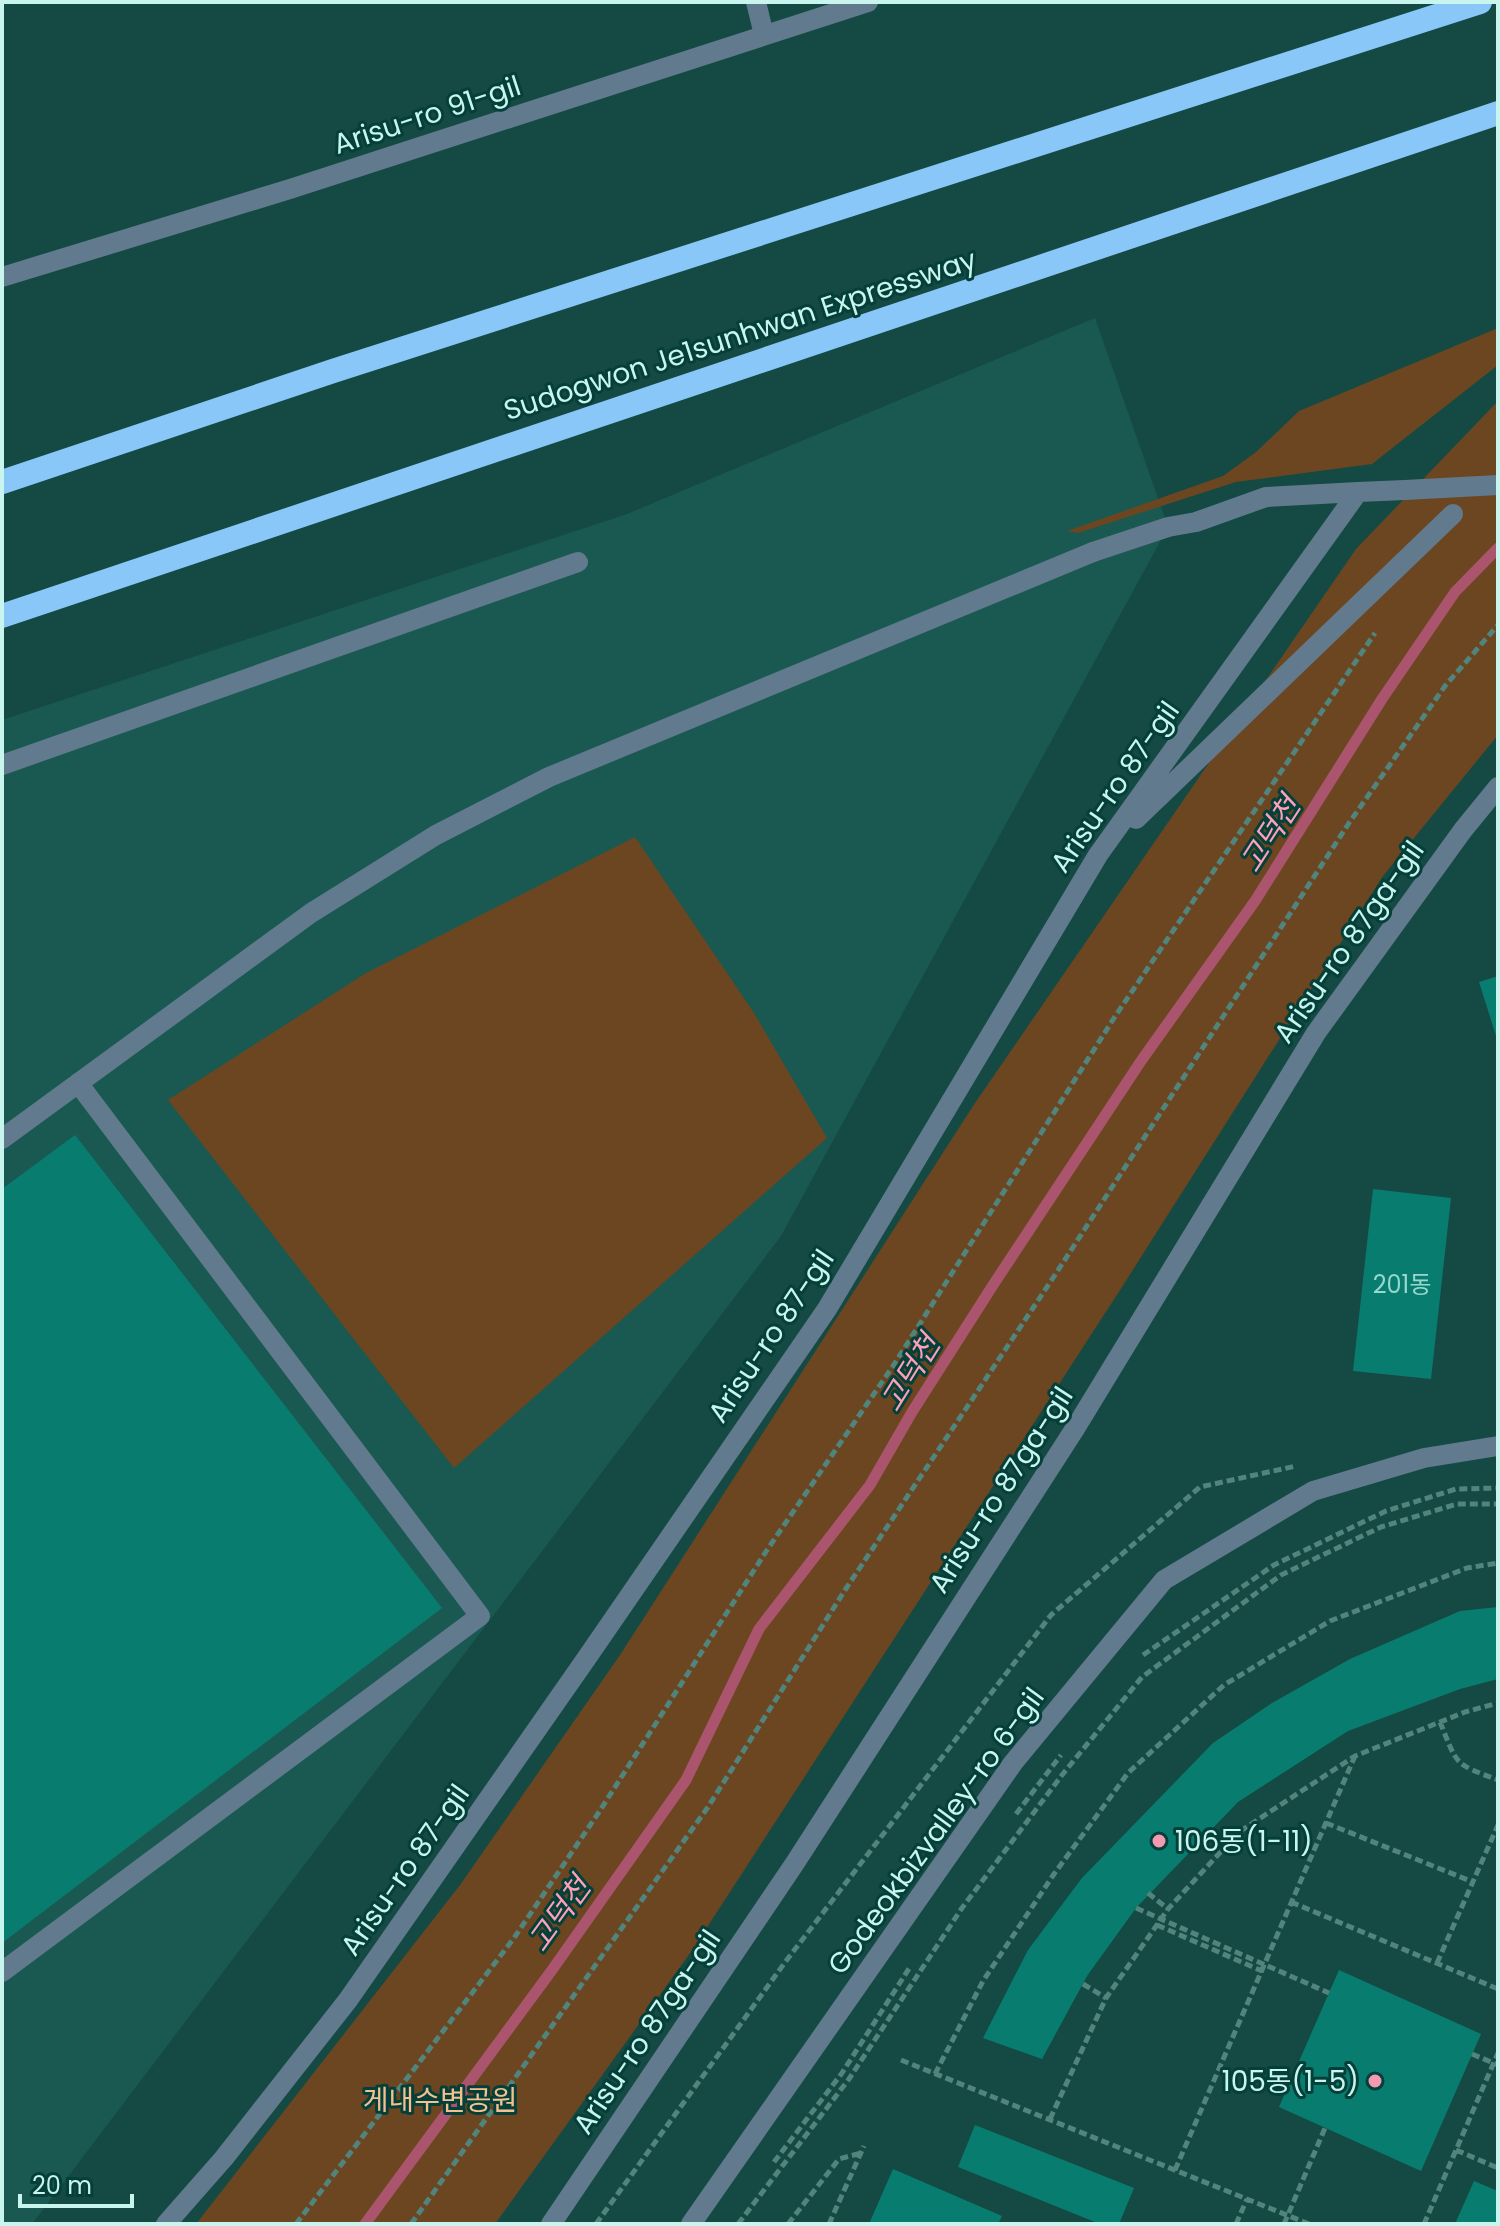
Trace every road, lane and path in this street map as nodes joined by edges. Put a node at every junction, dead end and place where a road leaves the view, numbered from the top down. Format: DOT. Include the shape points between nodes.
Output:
graph roads {
  1 [pos="756,2"];
  2 [pos="868,2"];
  3 [pos="1480,2"];
  4 [pos="764,35"];
  5 [pos="1498,113"];
  6 [pos="2,277"];
  7 [pos="2,482"];
  8 [pos="1498,485"];
  9 [pos="1358,492"];
  10 [pos="1453,514"];
  11 [pos="578,562"];
  12 [pos="2,616"];
  13 [pos="1381,623"];
  14 [pos="1498,625"];
  15 [pos="2,765"];
  16 [pos="1498,787"];
  17 [pos="1098,855"];
  18 [pos="78,1083"];
  19 [pos="2,1139"];
  20 [pos="1498,1446"];
  21 [pos="1498,1488"];
  22 [pos="1498,1504"];
  23 [pos="1498,1563"];
  24 [pos="1131,1663"];
  25 [pos="1498,1703"];
  26 [pos="1440,1722"];
  27 [pos="1065,1750"];
  28 [pos="1355,1756"];
  29 [pos="1498,1780"];
  30 [pos="1010,1823"];
  31 [pos="1326,1823"];
  32 [pos="1498,1825"];
  33 [pos="1473,1882"];
  34 [pos="1148,1893"];
  35 [pos="1291,1902"];
  36 [pos="1136,1908"];
  37 [pos="1168,1909"];
  38 [pos="1157,1925"];
  39 [pos="914,1960"];
  40 [pos="1437,1963"];
  41 [pos="1262,1971"];
  42 [pos="2,1972"];
  43 [pos="1083,1984"];
  44 [pos="1498,1989"];
  45 [pos="1329,1993"];
  46 [pos="1106,1998"];
  47 [pos="1498,2053"];
  48 [pos="1472,2054"];
  49 [pos="901,2060"];
  50 [pos="1498,2065"];
  51 [pos="935,2074"];
  52 [pos="1050,2119"];
  53 [pos="1325,2128"];
  54 [pos="864,2146"];
  55 [pos="1456,2150"];
  56 [pos="861,2153"];
  57 [pos="1498,2168"];
  58 [pos="1175,2170"];
  59 [pos="764,2174"];
  60 [pos="1247,2199"];
  61 [pos="166,2224"];
  62 [pos="296,2224"];
  63 [pos="411,2224"];
  64 [pos="551,2224"];
  65 [pos="691,2224"];
  66 [pos="738,2224"];
  67 [pos="788,2224"];
  68 [pos="829,2224"];
  69 [pos="1236,2224"];
  70 [pos="1284,2224"];
  71 [pos="1309,2224"];
  72 [pos="1424,2224"];
  1 -- 4 [label="street"];
  2 -- 4 [label="street, Arisu-ro 91-gil"];
  3 -- 7 [label="highway"];
  4 -- 6 [label="street, Arisu-ro 91-gil"];
  5 -- 12 [label="highway, Sudogwon Je1sunhwan Expressway"];
  8 -- 9 [label="street, bridge"];
  9 -- 17 [label="street, Arisu-ro 87-gil"];
  9 -- 18 [label="street" via="1266,497 1093,552 549,777 436,835 311,913"];
  10 -- 17 [label="street"];
  11 -- 15 [label="street"];
  13 -- 62 [label="path" via="1116,1015 893,1366 514,1938"];
  14 -- 63 [label="path" via="1445,686 1349,823 708,1807"];
  16 -- 64 [label="street, Arisu-ro 87ga-gil" via="1316,1033 1076,1427 795,1863"];
  17 -- 61 [label="street, Arisu-ro 87-gil" via="827,1309 348,2000"];
  18 -- 19 [label="street"];
  18 -- 42 [label="street" via="480,1616"];
  20 -- 65 [label="street, Godeokbizvalley-ro 6-gil" via="1424,1458 1313,1491 1164,1580 1013,1763"];
  21 -- 24 [label="path" via="1456,1489 1386,1511 1274,1565"];
  22 -- 66 [label="path" via="1457,1504 1381,1527 1281,1575 1142,1677 962,1908 849,2079"];
  23 -- 51 [label="path" via="1467,1568 1330,1621 1224,1685 1128,1773 983,1981"];
  25 -- 26 [label="path"];
  26 -- 28 [label="path"];
  26 -- 29 [label="path" via="1455,1761"];
  27 -- 30 [label="path"];
  28 -- 31 [label="path"];
  28 -- 37 [label="path" via="1239,1832"];
  31 -- 33 [label="path"];
  31 -- 35 [label="path"];
  32 -- 33 [label="path"];
  33 -- 40 [label="path"];
  34 -- 37 [label="path"];
  35 -- 40 [label="path"];
  35 -- 41 [label="path"];
  36 -- 45 [label="path, bridge"];
  37 -- 38 [label="path"];
  38 -- 41 [label="path"];
  38 -- 46 [label="path"];
  39 -- 59 [label="path" via="842,2073"];
  40 -- 44 [label="path"];
  41 -- 58 [label="path"];
  43 -- 46 [label="path"];
  46 -- 52 [label="path"];
  47 -- 55 [label="path"];
  48 -- 50 [label="path, bridge"];
  49 -- 51 [label="path"];
  51 -- 52 [label="path"];
  52 -- 58 [label="path"];
  53 -- 70 [label="path, bridge"];
  54 -- 56 [label="path"];
  55 -- 57 [label="path"];
  55 -- 72 [label="path"];
  56 -- 67 [label="path" via="839,2159"];
  56 -- 68 [label="path"];
  58 -- 60 [label="path"];
  60 -- 69 [label="path"];
  60 -- 71 [label="path"];
}
